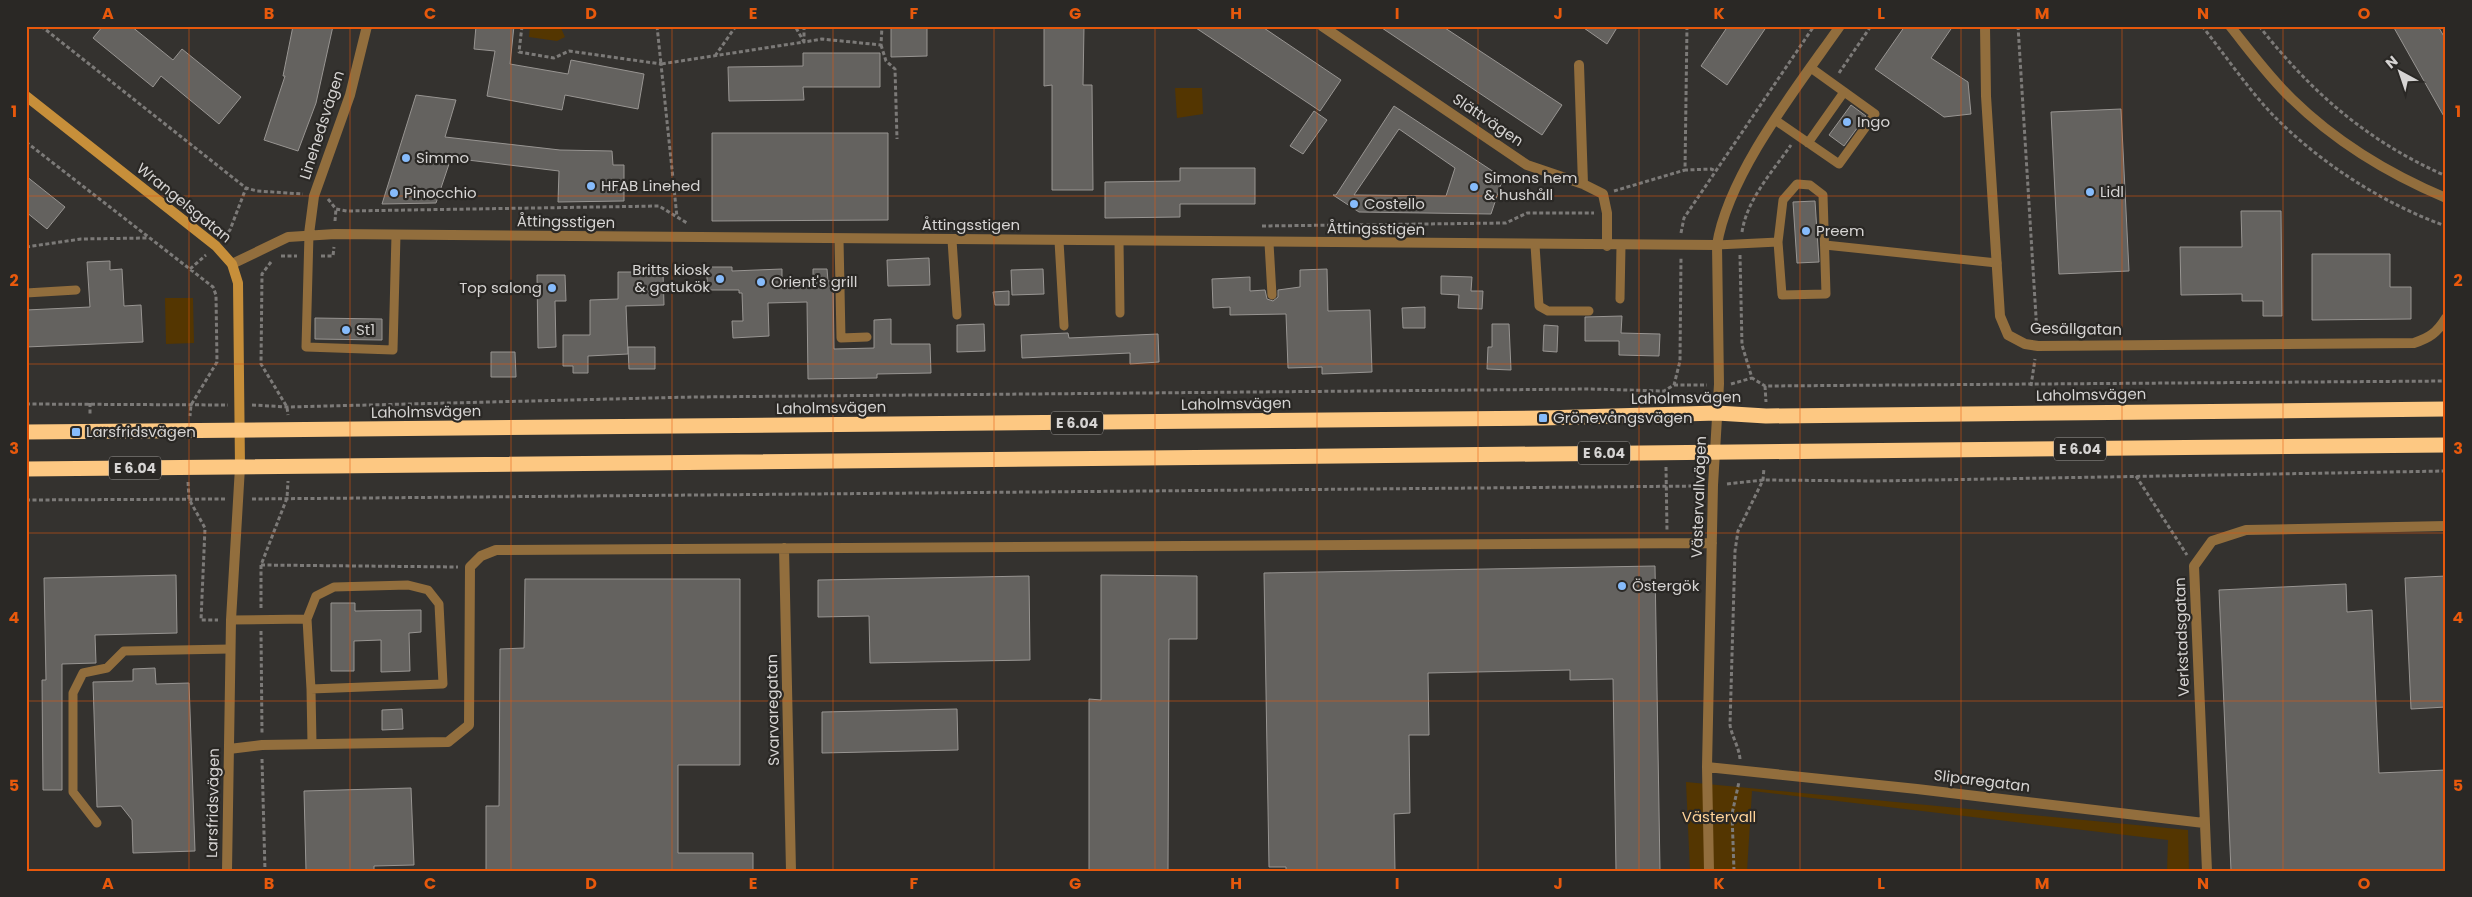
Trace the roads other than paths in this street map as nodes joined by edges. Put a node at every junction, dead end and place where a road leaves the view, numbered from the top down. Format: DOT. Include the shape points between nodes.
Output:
graph roads {
  1 [pos="367,26"];
  2 [pos="1322,26"];
  3 [pos="1840,26"];
  4 [pos="1985,26"];
  5 [pos="2230,26"];
  6 [pos="1579,65"];
  7 [pos="1811,68"];
  8 [pos="1844,92"];
  9 [pos="26,96"];
  10 [pos="1776,120"];
  11 [pos="1808,143"];
  12 [pos="1584,184"];
  13 [pos="2446,198"];
  14 [pos="309,234"];
  15 [pos="396,235"];
  16 [pos="840,239"];
  17 [pos="952,240"];
  18 [pos="1059,241"];
  19 [pos="1119,241"];
  20 [pos="1778,242"];
  21 [pos="1269,243"];
  22 [pos="1535,245"];
  23 [pos="1717,245"];
  24 [pos="1825,245"];
  25 [pos="1607,246"];
  26 [pos="1621,246"];
  27 [pos="232,264"];
  28 [pos="1997,264"];
  29 [pos="76,290"];
  30 [pos="26,293"];
  31 [pos="1272,294"];
  32 [pos="1620,299"];
  33 [pos="1589,311"];
  34 [pos="1120,313"];
  35 [pos="957,315"];
  36 [pos="2446,318"];
  37 [pos="1064,326"];
  38 [pos="866,337"];
  39 [pos="2446,409"];
  40 [pos="1717,413"];
  41 [pos="240,430"];
  42 [pos="26,432"];
  43 [pos="2446,445"];
  44 [pos="1715,452"];
  45 [pos="240,467"];
  46 [pos="26,469"];
  47 [pos="2446,526"];
  48 [pos="1712,543"];
  49 [pos="784,548"];
  50 [pos="307,619"];
  51 [pos="231,620"];
  52 [pos="230,649"];
  53 [pos="311,689"];
  54 [pos="312,744"];
  55 [pos="229,749"];
  56 [pos="1707,767"];
  57 [pos="97,823"];
  58 [pos="2204,823"];
  59 [pos="227,871"];
  60 [pos="791,871"];
  61 [pos="1709,871"];
  62 [pos="2207,871"];
  1 -- 14 [label="street, Linehedsvägen" via="350,95 314,196"];
  2 -- 12 [label="street, Slättvägen" via="1527,165"];
  3 -- 7 [label="street"];
  4 -- 28 [label="street, Gesällgatan" via="1986,96"];
  5 -- 13 [label="street" via="2292,100 2350,147 2408,182"];
  6 -- 12 [label="street"];
  7 -- 8 [label="lane"];
  7 -- 10 [label="street"];
  8 -- 11 [label="lane"];
  8 -- 11 [label="lane" via="1875,114 1839,164"];
  9 -- 27 [label="main road, Wrangelsgatan" via="216,246"];
  10 -- 11 [label="lane"];
  10 -- 23 [label="street" via="1730,200"];
  12 -- 25 [label="street, Slättvägen" via="1603,194 1607,213"];
  14 -- 15 [label="street, Åttingsstigen"];
  14 -- 15 [label="lane" via="306,347 393,350"];
  14 -- 27 [label="street, Åttingsstigen" via="288,237"];
  15 -- 16 [label="street, Åttingsstigen"];
  16 -- 17 [label="street, Åttingsstigen"];
  16 -- 38 [label="lane" via="841,338"];
  17 -- 18 [label="street, Åttingsstigen"];
  17 -- 35 [label="lane"];
  18 -- 19 [label="street, Åttingsstigen"];
  18 -- 37 [label="lane"];
  19 -- 21 [label="street, Åttingsstigen"];
  19 -- 34 [label="lane"];
  20 -- 23 [label="lane"];
  20 -- 24 [label="lane" via="1783,200 1797,184 1810,185 1823,195"];
  20 -- 24 [label="lane" via="1782,295 1826,294"];
  21 -- 22 [label="street, Åttingsstigen"];
  21 -- 31 [label="lane"];
  22 -- 25 [label="street, Åttingsstigen"];
  22 -- 33 [label="lane" via="1539,306 1548,311"];
  23 -- 26 [label="street, Åttingsstigen"];
  23 -- 40 [label="street, Västervallvägen"];
  24 -- 28 [label="lane"];
  25 -- 26 [label="street, Åttingsstigen"];
  26 -- 32 [label="lane"];
  27 -- 41 [label="main road, Wrangelsgatan" via="238,283"];
  28 -- 36 [label="street, Gesällgatan" via="2000,316 2008,335 2025,344 2038,346 2414,344 2430,338"];
  29 -- 30 [label="lane"];
  39 -- 40 [label="highway, Laholmsvägen / E 6.04" via="1766,416"];
  40 -- 41 [label="highway, Laholmsvägen / E 6.04" via="1513,418"];
  40 -- 44 [label="street, Västervallvägen"];
  41 -- 42 [label="highway, Laholmsvägen / E 6.04"];
  41 -- 45 [label="main road, Wrangelsgatan"];
  43 -- 44 [label="highway, E 6.04"];
  44 -- 45 [label="highway, E 6.04"];
  44 -- 48 [label="street, Västervallvägen"];
  45 -- 46 [label="highway, E 6.04"];
  45 -- 51 [label="street, Larsfridsvägen"];
  47 -- 58 [label="street, Verkstadsgatan" via="2246,530 2212,541 2194,566"];
  48 -- 49 [label="street"];
  48 -- 56 [label="street, Västervallvägen"];
  49 -- 54 [label="street" via="496,550 481,556 470,567 469,725 448,742"];
  49 -- 60 [label="street, Svarvaregatan"];
  50 -- 51 [label="lane"];
  50 -- 53 [label="lane"];
  50 -- 53 [label="lane" via="316,596 334,587 408,584 428,590 440,604 443,684"];
  51 -- 52 [label="street, Larsfridsvägen"];
  52 -- 55 [label="street, Larsfridsvägen"];
  52 -- 57 [label="lane" via="124,652 107,668 83,673 73,693 73,792"];
  53 -- 54 [label="lane"];
  54 -- 55 [label="street"];
  55 -- 59 [label="street, Larsfridsvägen"];
  56 -- 58 [label="street, Sliparegatan"];
  56 -- 61 [label="street, Västervallvägen"];
  58 -- 62 [label="street"];
}
